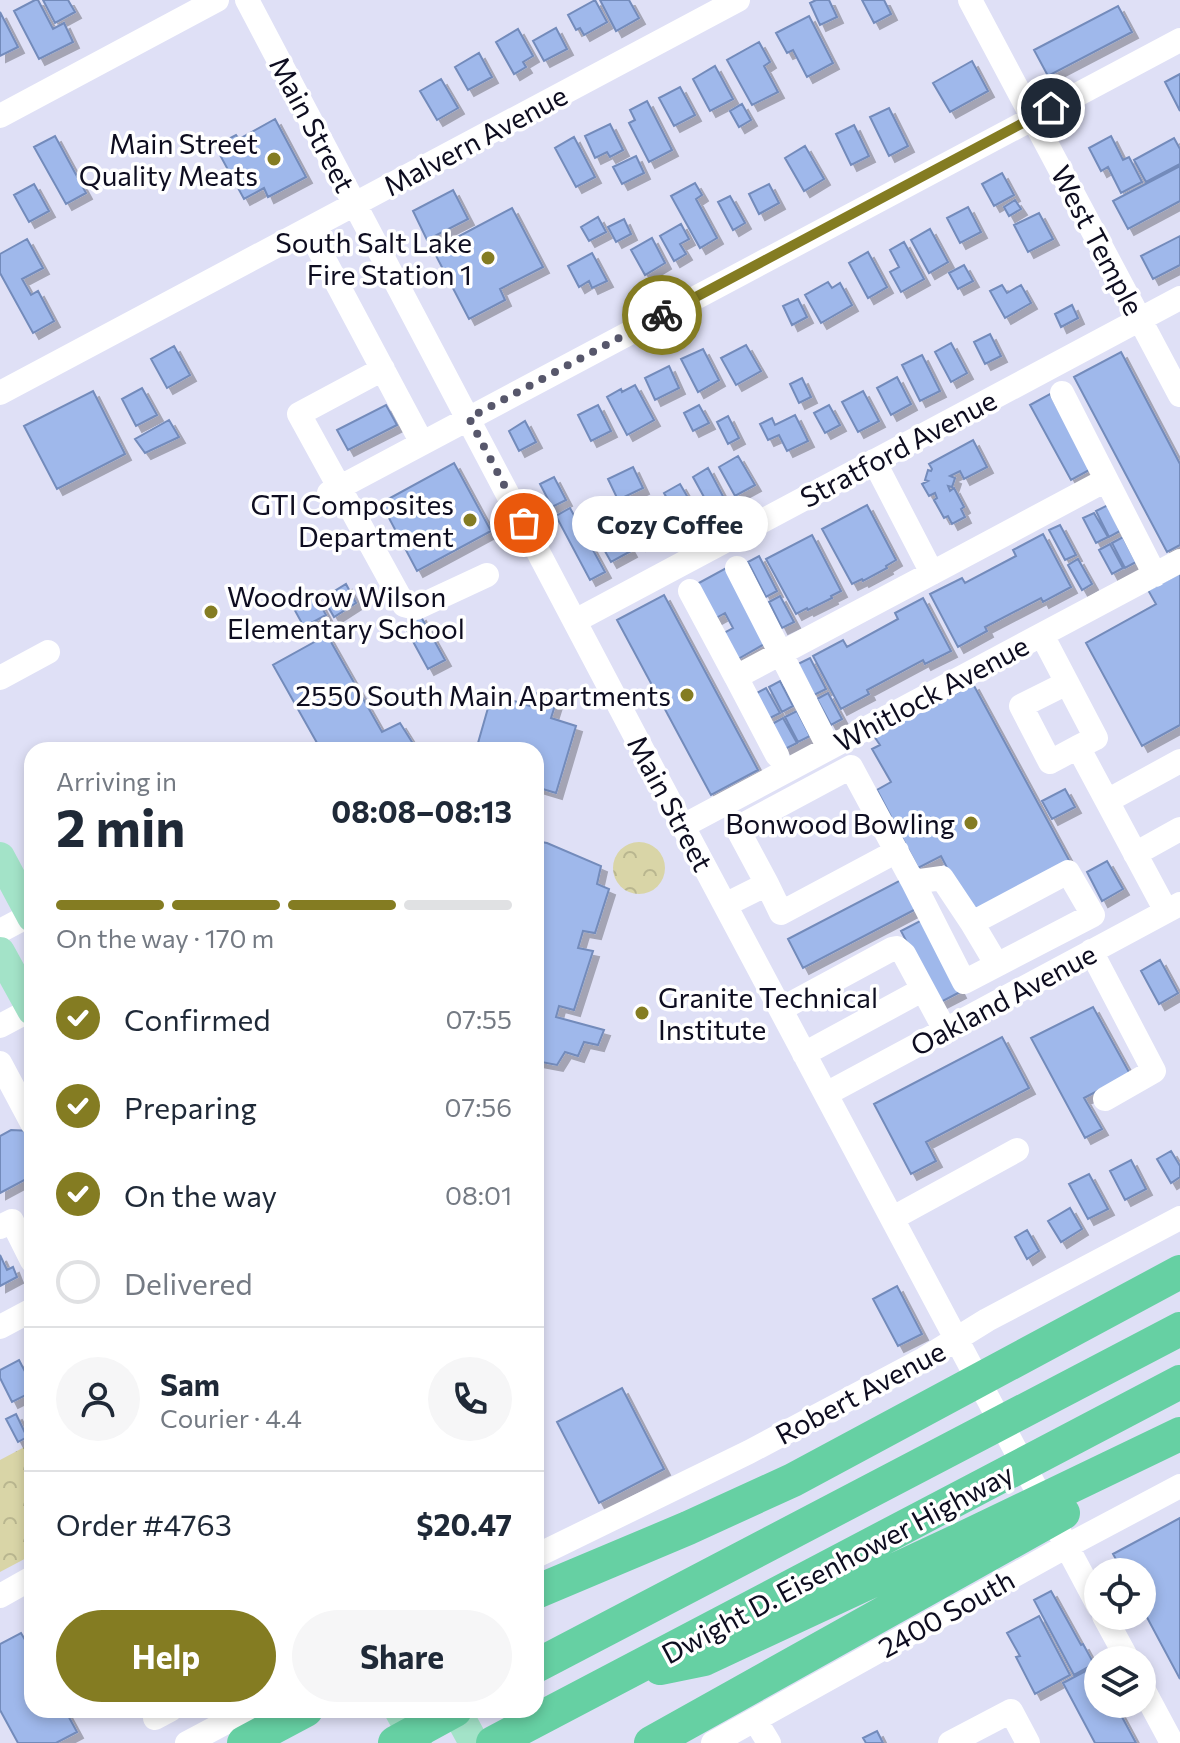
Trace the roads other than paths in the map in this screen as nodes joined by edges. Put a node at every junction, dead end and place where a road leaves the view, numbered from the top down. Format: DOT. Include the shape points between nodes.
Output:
graph roads {
  1 [pos="217,0"];
  2 [pos="247,0"];
  3 [pos="738,0"];
  4 [pos="970,0"];
  5 [pos="1180,40"];
  6 [pos="0,116"];
  7 [pos="1033,118"];
  8 [pos="355,204"];
  9 [pos="308,229"];
  10 [pos="1180,298"];
  11 [pos="1140,320"];
  12 [pos="383,369"];
  13 [pos="0,393"];
  14 [pos="1062,393"];
  15 [pos="1180,395"];
  16 [pos="469,418"];
  17 [pos="422,443"];
  18 [pos="874,461"];
  19 [pos="1106,480"];
  20 [pos="335,490"];
  21 [pos="1180,561"];
  22 [pos="737,568"];
  23 [pos="932,573"];
  24 [pos="487,575"];
  25 [pos="1155,575"];
  26 [pos="690,591"];
  27 [pos="575,621"];
  28 [pos="1042,635"];
  29 [pos="48,652"];
  30 [pos="782,653"];
  31 [pos="736,677"];
  32 [pos="0,678"];
  33 [pos="1067,683"];
  34 [pos="1078,747"];
  35 [pos="829,748"];
  36 [pos="777,755"];
  37 [pos="1180,761"];
  38 [pos="1107,801"];
  39 [pos="683,826"];
  40 [pos="1180,829"];
  41 [pos="897,851"];
  42 [pos="1135,854"];
  43 [pos="0,857"];
  44 [pos="913,882"];
  45 [pos="767,884"];
  46 [pos="24,900"];
  47 [pos="725,905"];
  48 [pos="1173,908"];
  49 [pos="24,919"];
  50 [pos="972,923"];
  51 [pos="0,931"];
  52 [pos="1091,951"];
  53 [pos="0,952"];
  54 [pos="997,965"];
  55 [pos="922,990"];
  56 [pos="24,996"];
  57 [pos="781,1009"];
  58 [pos="24,1014"];
  59 [pos="0,1026"];
  60 [pos="945,1030"];
  61 [pos="804,1054"];
  62 [pos="0,1063"];
  63 [pos="826,1094"];
  64 [pos="1105,1099"];
  65 [pos="24,1108"];
  66 [pos="1017,1150"];
  67 [pos="893,1218"];
  68 [pos="1180,1218"];
  69 [pos="0,1227"];
  70 [pos="24,1245"];
  71 [pos="1180,1272"];
  72 [pos="24,1314"];
  73 [pos="0,1327"];
  74 [pos="1180,1329"];
  75 [pos="957,1339"];
  76 [pos="1180,1382"];
  77 [pos="1180,1434"];
  78 [pos="1180,1444"];
  79 [pos="1142,1460"];
  80 [pos="1180,1486"];
  81 [pos="1067,1546"];
  82 [pos="544,1552"];
  83 [pos="958,1557"];
  84 [pos="1084,1578"];
  85 [pos="24,1582"];
  86 [pos="544,1589"];
  87 [pos="0,1596"];
  88 [pos="544,1662"];
  89 [pos="622,1675"];
  90 [pos="1156,1713"];
  91 [pos="544,1716"];
  92 [pos="234,1718"];
  93 [pos="291,1718"];
  94 [pos="403,1718"];
  95 [pos="440,1718"];
  96 [pos="460,1718"];
  97 [pos="540,1718"];
  98 [pos="755,1720"];
  99 [pos="187,1743"];
  100 [pos="244,1743"];
  101 [pos="395,1743"];
  102 [pos="417,1743"];
  103 [pos="474,1743"];
  104 [pos="493,1743"];
  105 [pos="651,1743"];
  106 [pos="713,1743"];
  107 [pos="769,1743"];
  108 [pos="950,1743"];
  109 [pos="1028,1743"];
  110 [pos="1172,1743"];
  1 -- 6 [label="street"];
  2 -- 8 [label="street, Main Street"];
  3 -- 8 [label="street, Malvern Avenue"];
  4 -- 7 [label="street, West Temple"];
  5 -- 7 [label="street"];
  7 -- 11 [label="street, West Temple"];
  7 -- 16 [label="street"];
  8 -- 9 [label="street, Malvern Avenue"];
  8 -- 16 [label="street, Main Street"];
  9 -- 12 [label="street"];
  9 -- 13 [label="street, Malvern Avenue"];
  10 -- 11 [label="street, Stratford Avenue"];
  11 -- 15 [label="street, West Temple"];
  11 -- 18 [label="street, Stratford Avenue"];
  12 -- 17 [label="street"];
  12 -- 20 [label="street" via="299,414"];
  14 -- 19 [label="street"];
  16 -- 17 [label="street"];
  16 -- 27 [label="street, Main Street"];
  17 -- 20 [label="street"];
  18 -- 23 [label="street"];
  18 -- 27 [label="street, Stratford Avenue"];
  19 -- 23 [label="street"];
  19 -- 25 [label="street"];
  20 -- 24 [label="street" via="404,605 416,608"];
  21 -- 25 [label="street, Whitlock Avenue"];
  22 -- 30 [label="street"];
  23 -- 30 [label="street"];
  25 -- 28 [label="street, Whitlock Avenue"];
  26 -- 31 [label="street"];
  27 -- 39 [label="street, Main Street"];
  28 -- 33 [label="street"];
  28 -- 35 [label="street, Whitlock Avenue"];
  29 -- 32 [label="street"];
  30 -- 31 [label="street"];
  30 -- 35 [label="street"];
  31 -- 36 [label="street"];
  33 -- 34 [label="street" via="1096,738"];
  33 -- 34 [label="street" via="1021,706 1050,762"];
  34 -- 38 [label="street"];
  35 -- 39 [label="street, Whitlock Avenue"];
  37 -- 38 [label="street"];
  38 -- 42 [label="street"];
  39 -- 47 [label="street, Main Street"];
  40 -- 42 [label="street"];
  41 -- 44 [label="street"];
  41 -- 45 [label="street" via="781,913"];
  41 -- 45 [label="street" via="851,767 737,828"];
  42 -- 48 [label="street"];
  43 -- 46 [label="main road"];
  44 -- 50 [label="street" via="942,878"];
  44 -- 54 [label="street" via="964,982"];
  45 -- 47 [label="street"];
  47 -- 57 [label="street, Main Street"];
  48 -- 52 [label="street, Oakland Avenue"];
  49 -- 51 [label="street"];
  50 -- 54 [label="street"];
  50 -- 54 [label="street" via="1068,872 1093,915"];
  52 -- 60 [label="street, Oakland Avenue"];
  52 -- 64 [label="street" via="1154,1071"];
  53 -- 56 [label="main road"];
  55 -- 57 [label="street" via="897,948"];
  55 -- 60 [label="street"];
  55 -- 61 [label="street"];
  57 -- 61 [label="street, Main Street"];
  58 -- 59 [label="street"];
  60 -- 63 [label="street, Oakland Avenue"];
  61 -- 63 [label="street, Main Street"];
  62 -- 65 [label="street"];
  63 -- 67 [label="street, Main Street"];
  66 -- 67 [label="street"];
  67 -- 75 [label="street, Main Street"];
  68 -- 75 [label="street, Robert Avenue"];
  69 -- 70 [label="street" via="12,1221"];
  71 -- 86 [label="highway" via="780,1486"];
  72 -- 73 [label="street"];
  74 -- 88 [label="highway, Dwight D. Eisenhower Highway"];
  75 -- 81 [label="street, Main Street"];
  75 -- 82 [label="street, Robert Avenue" via="749,1452"];
  76 -- 89 [label="highway, Dwight D. Eisenhower Highway"];
  77 -- 79 [label="highway"];
  78 -- 79 [label="highway"];
  79 -- 83 [label="highway"];
  80 -- 81 [label="street, 2400 South"];
  81 -- 84 [label="street, Main Street"];
  81 -- 98 [label="street, 2400 South"];
  83 -- 89 [label="highway" via="704,1659"];
  83 -- 105 [label="highway"];
  85 -- 87 [label="street"];
  89 -- 91 [label="highway, Dwight D. Eisenhower Highway"];
  90 -- 110 [label="street"];
  92 -- 99 [label="street"];
  93 -- 100 [label="highway"];
  94 -- 102 [label="main road"];
  95 -- 101 [label="highway"];
  96 -- 103 [label="main road"];
  97 -- 104 [label="highway, Dwight D. Eisenhower Highway"];
  98 -- 106 [label="street, 2400 South"];
  98 -- 107 [label="street"];
  108 -- 109 [label="street" via="1011,1711"];
}
